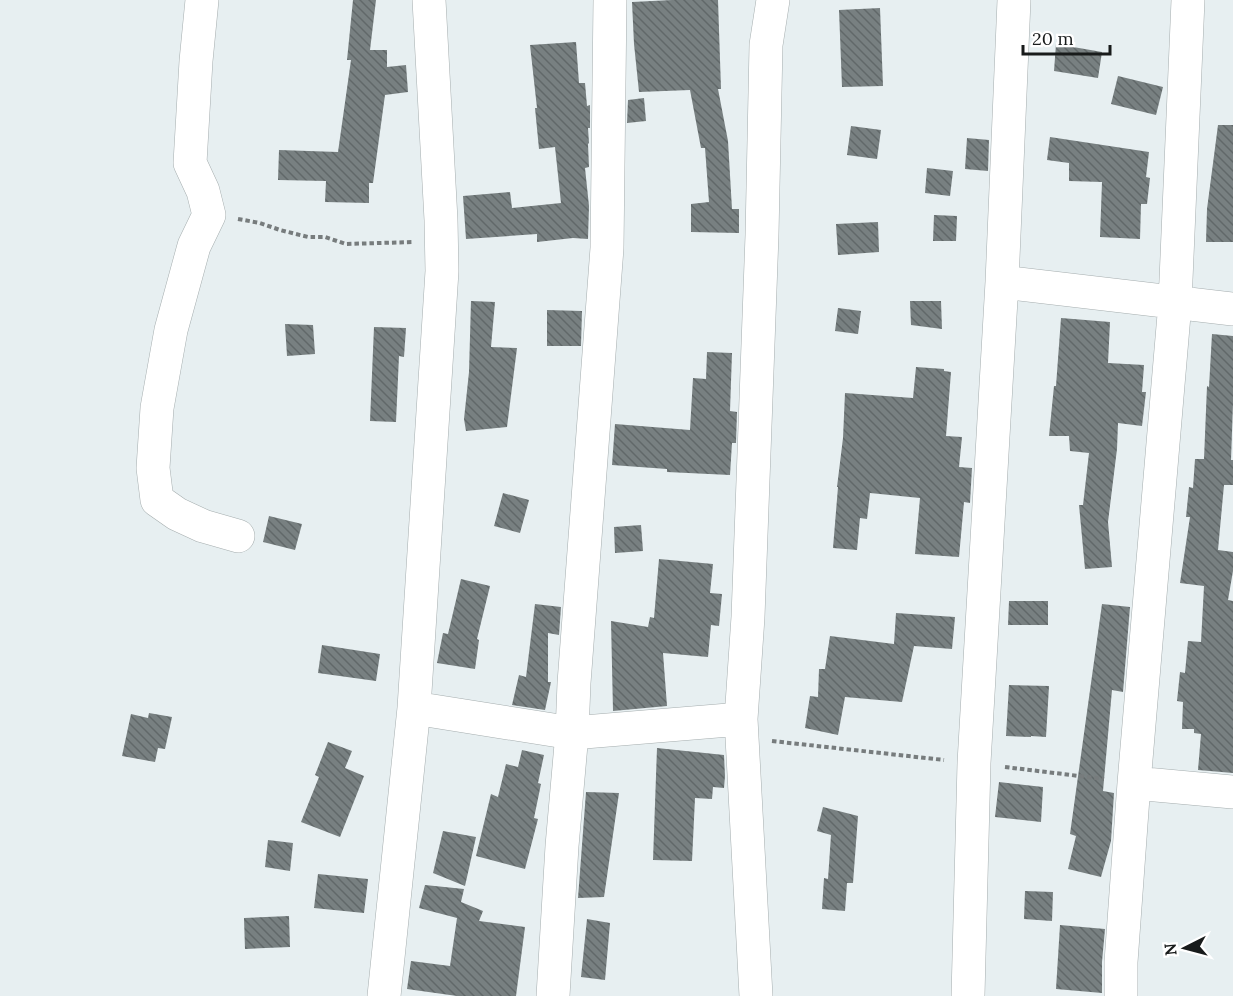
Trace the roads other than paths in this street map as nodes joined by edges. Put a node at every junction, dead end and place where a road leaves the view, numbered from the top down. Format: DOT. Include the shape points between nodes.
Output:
graph roads {
  1 [pos="202,0"];
  2 [pos="429,0"];
  3 [pos="610,0"];
  4 [pos="773,0"];
  5 [pos="1014,0"];
  6 [pos="1188,0"];
  7 [pos="1002,282"];
  8 [pos="1175,303"];
  9 [pos="1233,309"];
  10 [pos="238,536"];
  11 [pos="414,708"];
  12 [pos="741,728"];
  13 [pos="572,733"];
  14 [pos="1134,783"];
  15 [pos="1233,792"];
  16 [pos="384,996"];
  17 [pos="553,996"];
  18 [pos="756,996"];
  19 [pos="968,996"];
  20 [pos="1121,996"];
  1 -- 10 [label="street" via="190,163 209,215 194,246 171,330 157,408 153,468 157,500 203,526"];
  2 -- 11 [label="street" via="442,271"];
  3 -- 13 [label="street" via="607,248"];
  4 -- 12 [label="street" via="766,45 762,247"];
  5 -- 7 [label="street"];
  6 -- 8 [label="street"];
  7 -- 8 [label="street"];
  7 -- 19 [label="street" via="974,763"];
  8 -- 9 [label="street"];
  8 -- 14 [label="street"];
  11 -- 13 [label="street"];
  11 -- 16 [label="street"];
  12 -- 13 [label="street"];
  12 -- 18 [label="street"];
  13 -- 17 [label="street"];
  14 -- 15 [label="street"];
  14 -- 20 [label="street" via="1120,962"];
}
